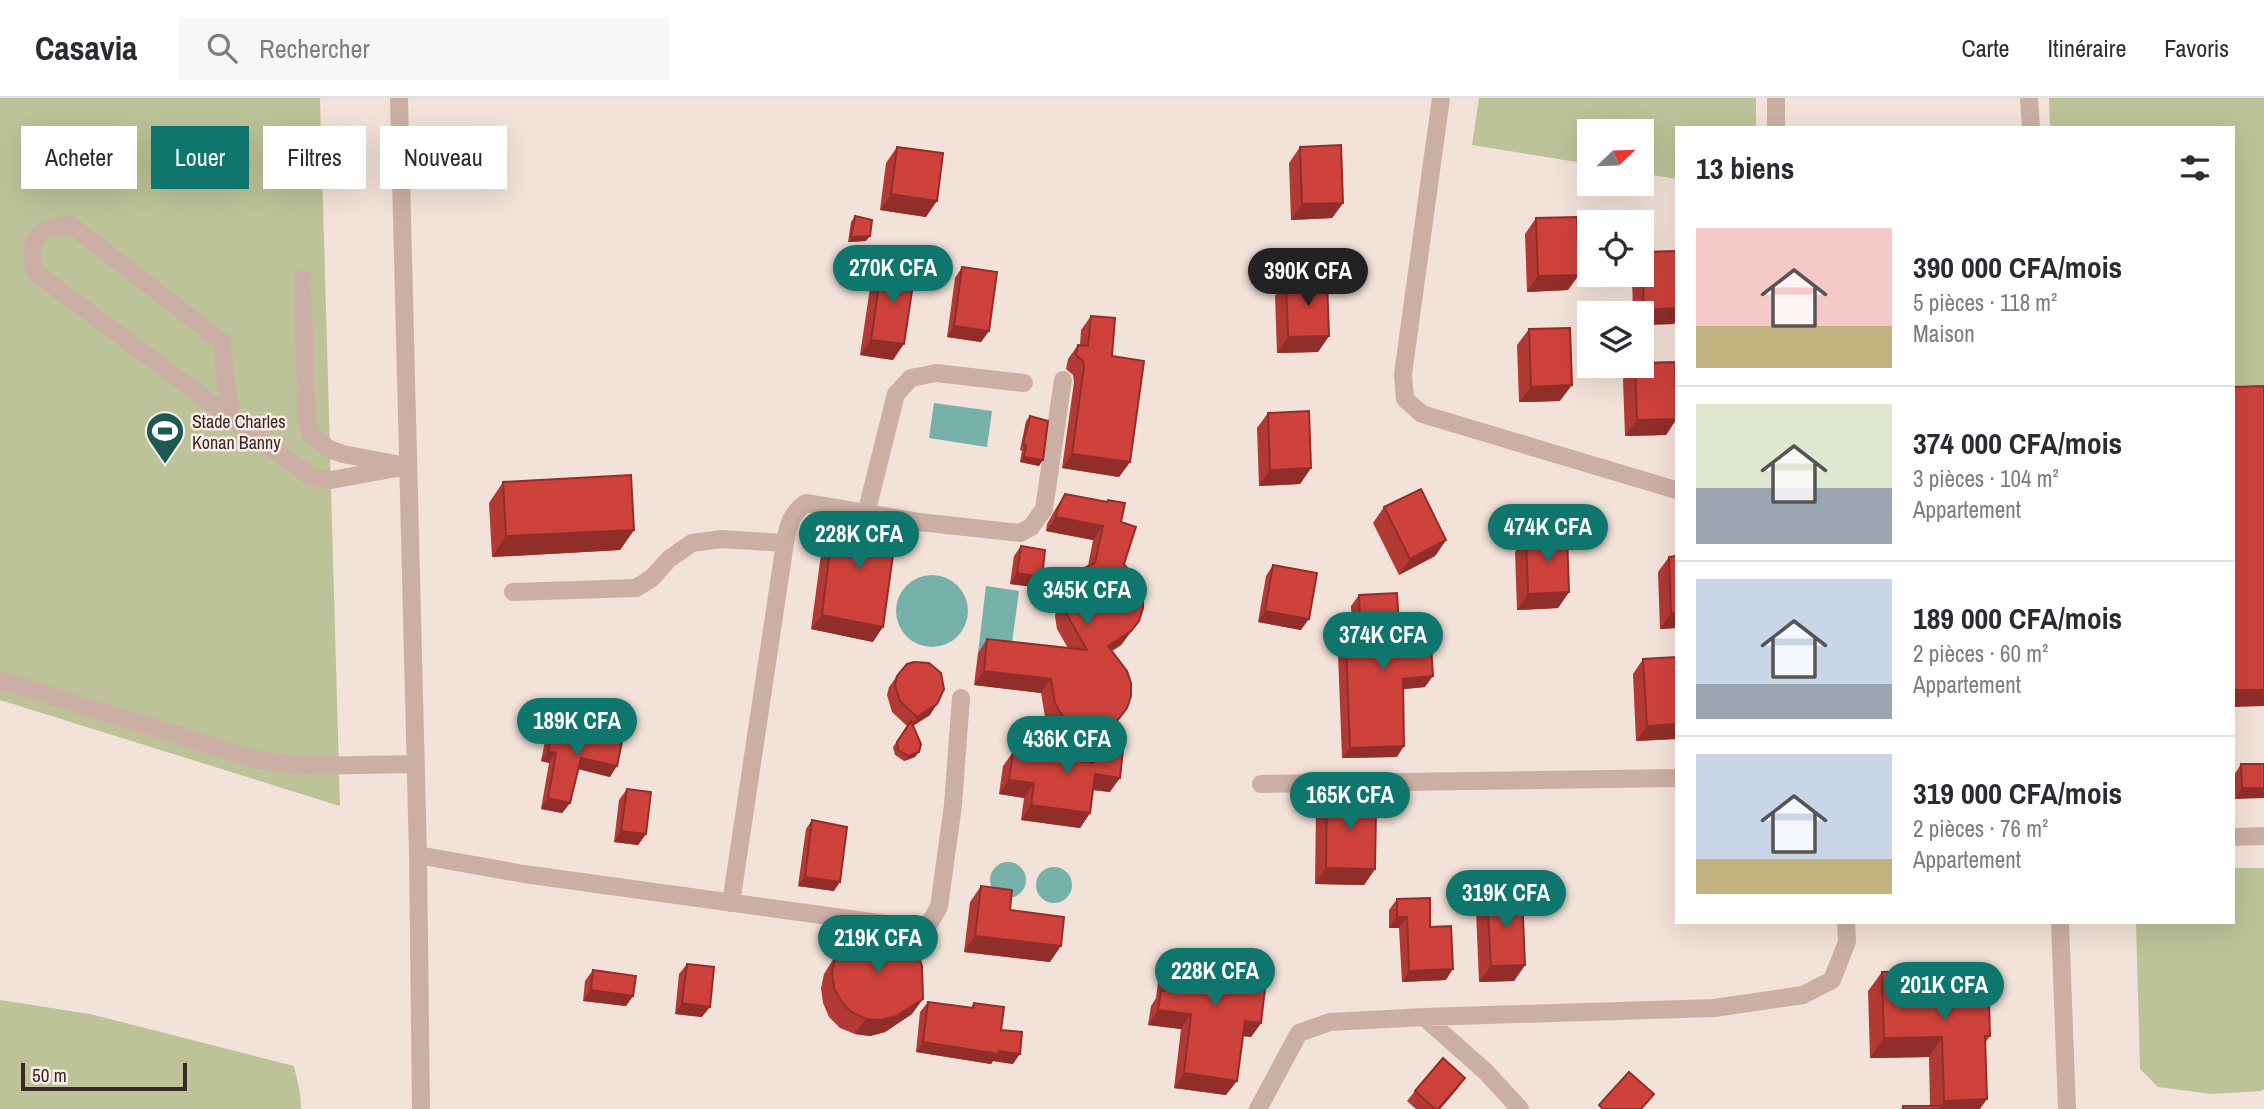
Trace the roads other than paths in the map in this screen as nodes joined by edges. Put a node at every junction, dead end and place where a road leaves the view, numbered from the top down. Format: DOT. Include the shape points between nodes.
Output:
graph roads {
  1 [pos="400,98"];
  2 [pos="1441,98"];
  3 [pos="1776,98"];
  4 [pos="2029,98"];
  5 [pos="1776,126"];
  6 [pos="2031,126"];
  7 [pos="302,279"];
  8 [pos="1063,380"];
  9 [pos="1024,383"];
  10 [pos="231,417"];
  11 [pos="408,466"];
  12 [pos="1675,490"];
  13 [pos="866,514"];
  14 [pos="785,543"];
  15 [pos="513,592"];
  16 [pos="13,678"];
  17 [pos="961,698"];
  18 [pos="416,764"];
  19 [pos="1675,778"];
  20 [pos="1261,784"];
  21 [pos="2264,836"];
  22 [pos="2235,837"];
  23 [pos="418,855"];
  24 [pos="731,903"];
  25 [pos="1846,924"];
  26 [pos="2060,924"];
  27 [pos="1424,1017"];
  28 [pos="421,1109"];
  29 [pos="1258,1109"];
  30 [pos="1520,1109"];
  31 [pos="2067,1109"];
  1 -- 11 [label="street"];
  2 -- 12 [label="street" via="1403,374 1405,399 1422,414"];
  3 -- 5 [label="street"];
  4 -- 6 [label="street"];
  7 -- 11 [label="street" via="310,435 343,454"];
  8 -- 13 [label="street" via="1044,509 1031,527 1020,533"];
  9 -- 13 [label="street" via="936,373 911,378 896,394"];
  10 -- 10 [label="street" via="36,273 31,253 34,239 50,226 71,225 221,341"];
  10 -- 11 [label="street" via="311,477 331,480"];
  11 -- 18 [label="street"];
  13 -- 14 [label="street" via="806,503 794,511"];
  14 -- 15 [label="street" via="721,539 692,543 636,588"];
  14 -- 24 [label="street"];
  16 -- 18 [label="street" via="258,760 304,766"];
  17 -- 24 [label="street" via="939,907 929,922 915,928"];
  18 -- 23 [label="street"];
  19 -- 20 [label="street"];
  21 -- 22 [label="street"];
  23 -- 24 [label="street"];
  23 -- 28 [label="street"];
  25 -- 27 [label="street" via="1847,942 1832,980 1803,995 1714,1007"];
  26 -- 31 [label="street"];
  27 -- 29 [label="street" via="1330,1023 1299,1033"];
  27 -- 30 [label="street"];
}
